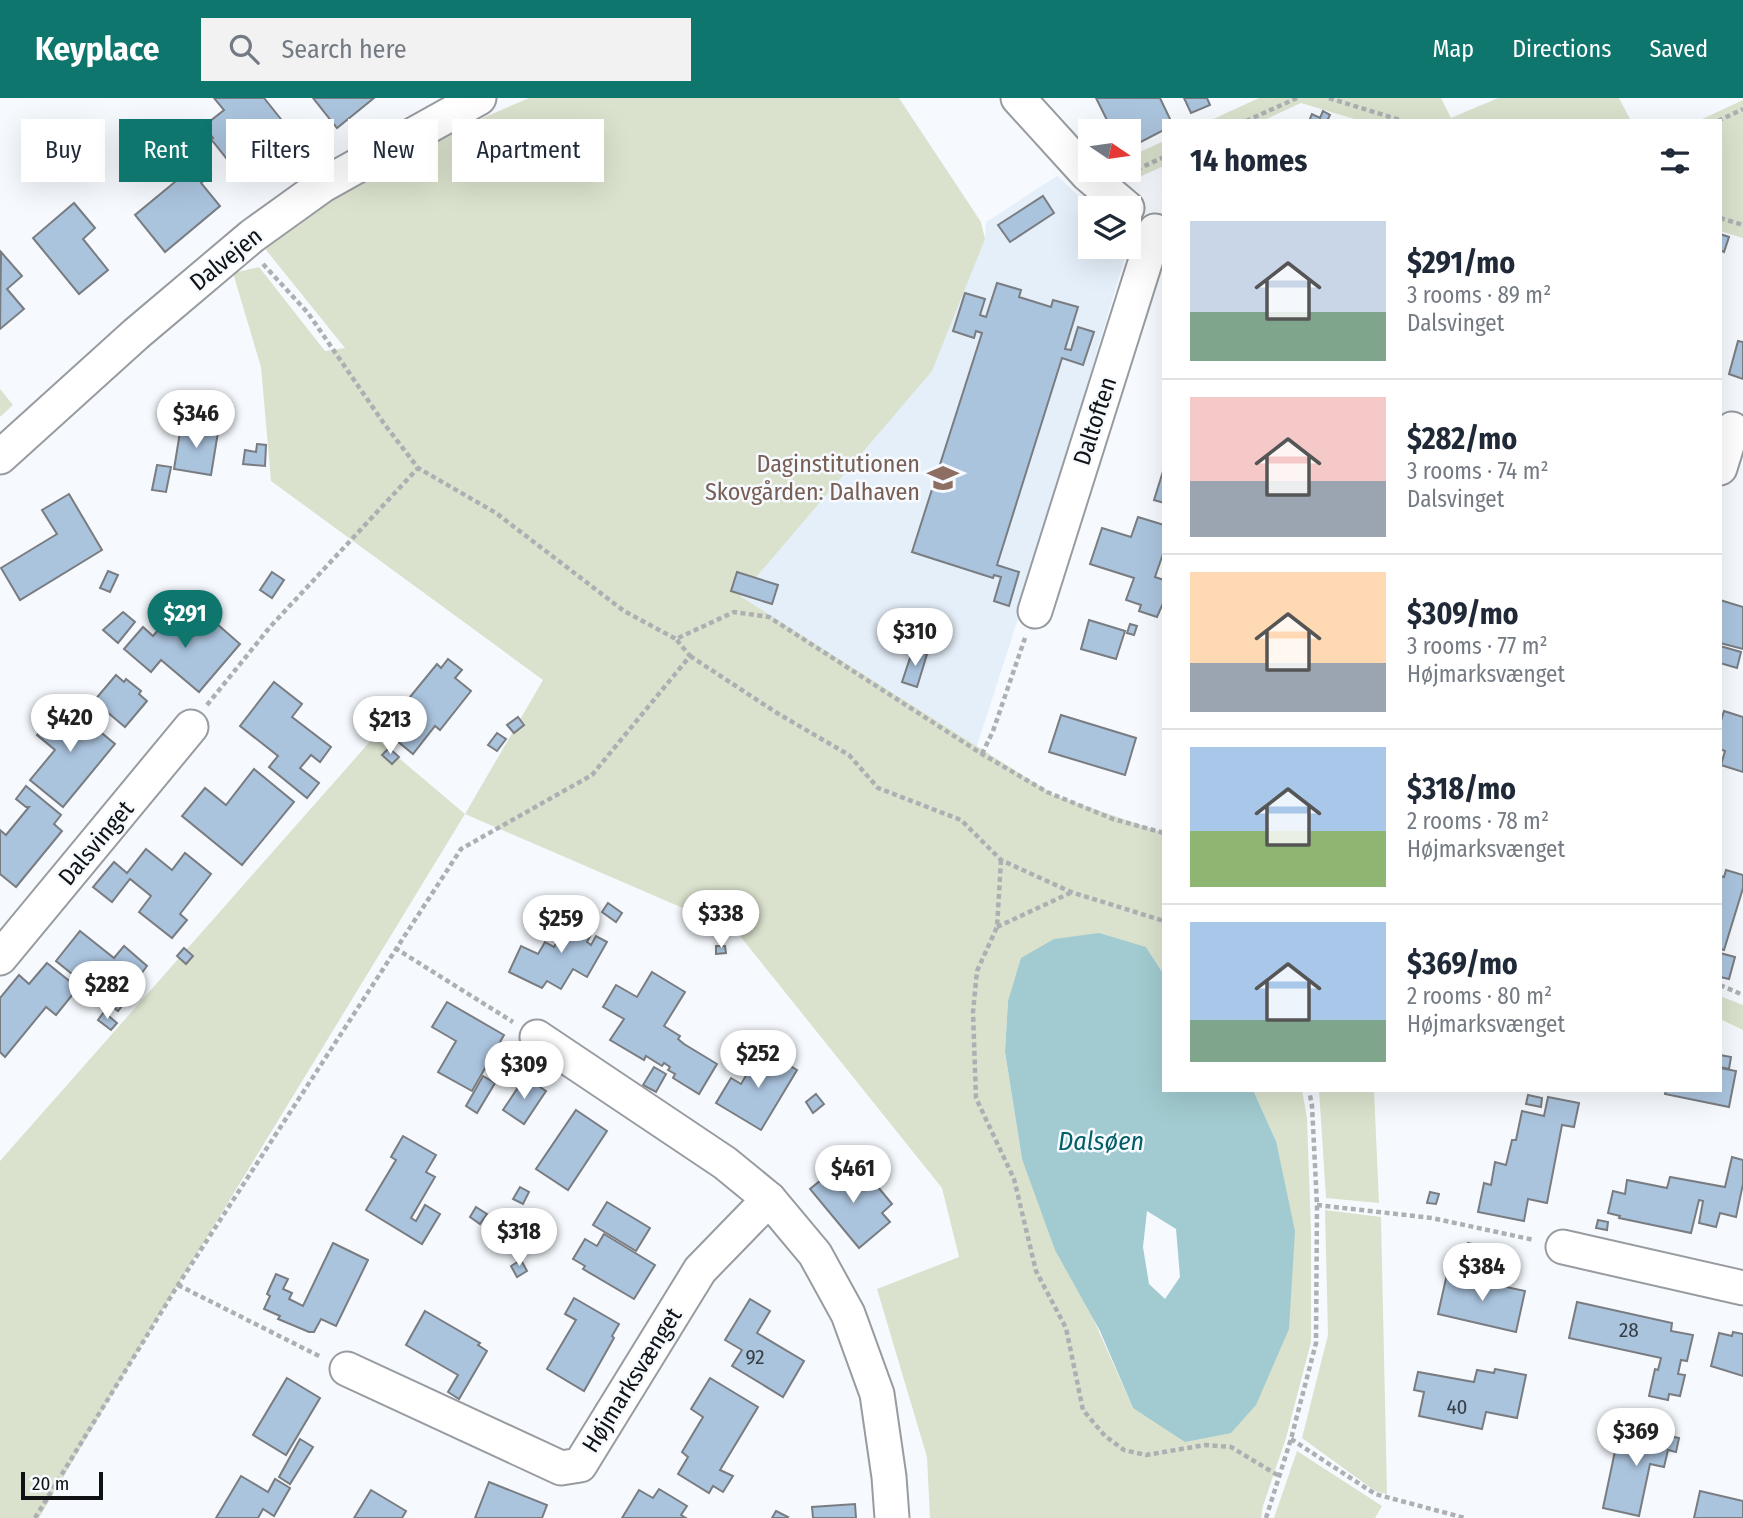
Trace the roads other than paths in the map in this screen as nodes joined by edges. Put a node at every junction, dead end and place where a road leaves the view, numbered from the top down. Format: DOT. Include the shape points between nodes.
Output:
graph roads {
  1 [pos="479,98"];
  2 [pos="1018,98"];
  3 [pos="1113,196"];
  4 [pos="1141,219"];
  5 [pos="1159,233"];
  6 [pos="1732,429"];
  7 [pos="0,457"];
  8 [pos="1722,462"];
  9 [pos="1034,611"];
  10 [pos="191,727"];
  11 [pos="0,958"];
  12 [pos="537,1037"];
  13 [pos="769,1199"];
  14 [pos="1563,1247"];
  15 [pos="1743,1288"];
  16 [pos="347,1369"];
  17 [pos="892,1518"];
  1 -- 7 [label="street, Dalvejen" via="323,185 243,243"];
  2 -- 3 [label="street, Daltoften"];
  4 -- 5 [label="street, Daltoften"];
  5 -- 9 [label="street, Daltoften"];
  6 -- 8 [label="street"];
  10 -- 11 [label="street, Dalsvinget"];
  12 -- 13 [label="street" via="725,1163"];
  13 -- 16 [label="street, Højmarksvænget" via="700,1270 580,1465 561,1468"];
  13 -- 17 [label="street" via="815,1254 848,1314 877,1394"];
  14 -- 15 [label="street"];
}
